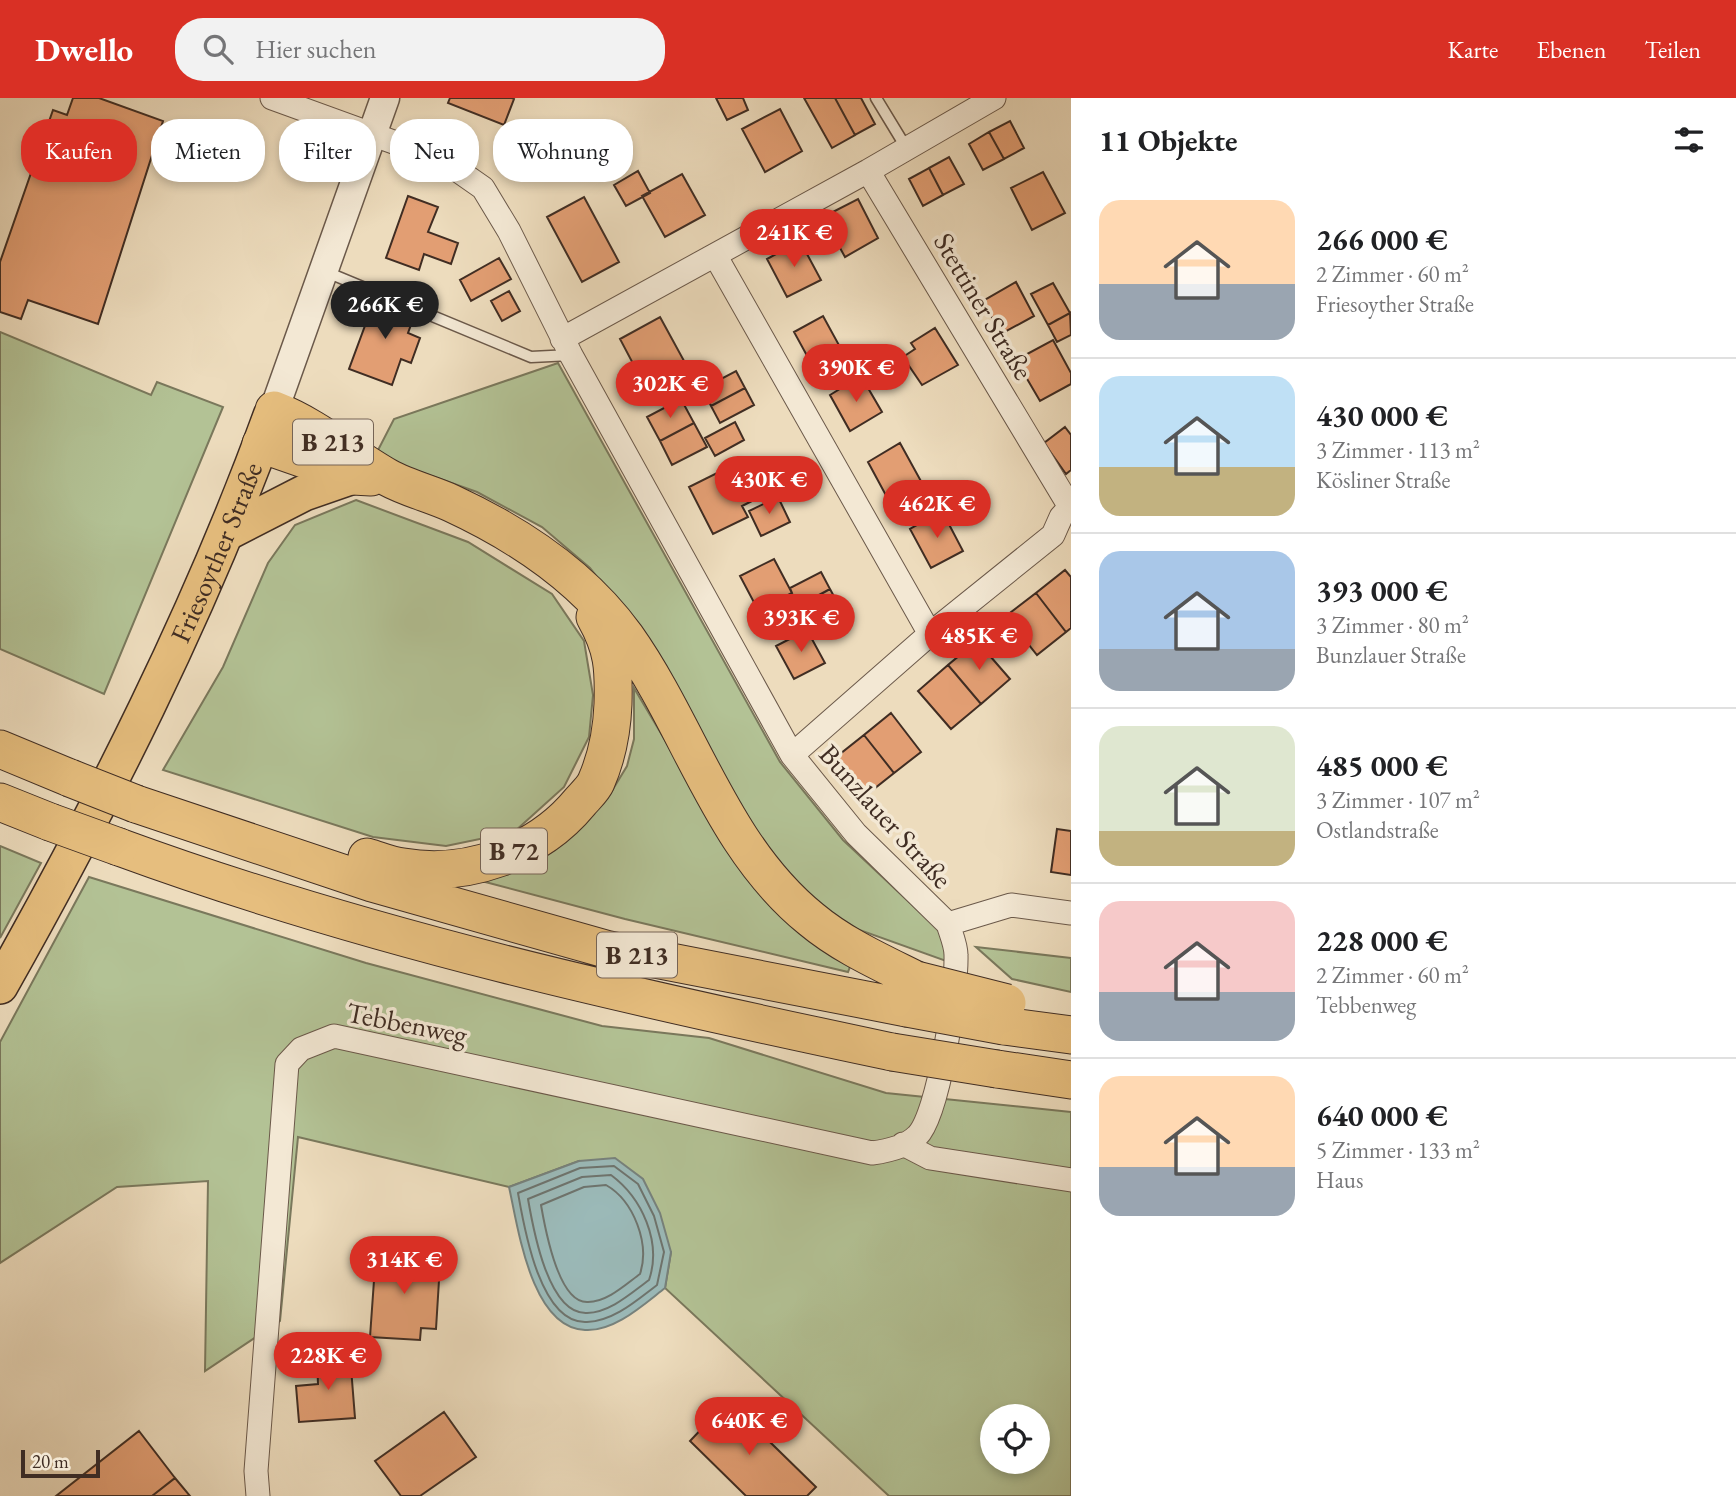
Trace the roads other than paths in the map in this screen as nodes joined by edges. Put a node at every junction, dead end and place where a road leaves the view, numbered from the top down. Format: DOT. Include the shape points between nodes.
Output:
graph roads {
  1 [pos="272,98"];
  2 [pos="385,98"];
  3 [pos="876,98"];
  4 [pos="993,98"];
  5 [pos="330,119"];
  6 [pos="376,123"];
  7 [pos="376,135"];
  8 [pos="907,149"];
  9 [pos="868,171"];
  10 [pos="355,182"];
  11 [pos="715,255"];
  12 [pos="324,271"];
  13 [pos="566,347"];
  14 [pos="274,410"];
  15 [pos="261,444"];
  16 [pos="353,476"];
  17 [pos="390,478"];
  18 [pos="1071,507"];
  19 [pos="228,532"];
  20 [pos="578,585"];
  21 [pos="930,634"];
  22 [pos="0,749"];
  23 [pos="792,755"];
  24 [pos="0,802"];
  25 [pos="208,828"];
  26 [pos="1071,913"];
  27 [pos="948,924"];
  28 [pos="0,986"];
  29 [pos="911,994"];
  30 [pos="1071,1013"];
  31 [pos="1005,1014"];
  32 [pos="1071,1035"];
  33 [pos="1071,1080"];
  34 [pos="904,1144"];
  35 [pos="1071,1180"];
  36 [pos="258,1496"];
  1 -- 5 [label="street, Bunzlauer Straße"];
  2 -- 6 [label="street, Friesoyther Straße"];
  3 -- 8 [label="lane"];
  4 -- 8 [label="street"];
  7 -- 13 [label="street, Bunzlauer Straße" via="443,160 484,188"];
  8 -- 9 [label="street"];
  9 -- 11 [label="street"];
  9 -- 18 [label="street, Stettiner Straße"];
  10 -- 12 [label="street, Friesoyther Straße"];
  11 -- 13 [label="street"];
  11 -- 21 [label="street"];
  12 -- 13 [label="lane" via="531,357"];
  12 -- 14 [label="street, Friesoyther Straße"];
  13 -- 23 [label="street, Bunzlauer Straße"];
  14 -- 15 [label="main road, Friesoyther Straße"];
  14 -- 17 [label="highway, B 213" via="299,419"];
  15 -- 16 [label="highway, B 72"];
  15 -- 19 [label="main road, Friesoyther Straße"];
  16 -- 17 [label="highway, B 72"];
  16 -- 19 [label="main road, B 72" via="304,493"];
  17 -- 20 [label="highway, B 72" via="524,540"];
  18 -- 21 [label="street" via="1053,535"];
  19 -- 28 [label="main road, Friesoyther Straße" via="122,757"];
  20 -- 25 [label="highway, B 72" via="610,644 612,733 595,783 566,820 528,846 482,864 441,870 402,867 243,820"];
  20 -- 29 [label="highway, B 213" via="625,635 754,860 811,919"];
  21 -- 23 [label="street"];
  22 -- 25 [label="highway, bridge"];
  23 -- 27 [label="street, Bunzlauer Straße" via="856,834"];
  24 -- 33 [label="highway, B 213, bridge" via="227,886 632,997 892,1052"];
  25 -- 29 [label="highway, B 213" via="372,883 608,950"];
  26 -- 27 [label="street" via="1011,905"];
  27 -- 34 [label="street" via="956,952 955,977 936,1097 929,1118 916,1137"];
  29 -- 31 [label="highway, B 213, bridge"];
  30 -- 31 [label="highway, B 213"];
  31 -- 32 [label="highway, B 213"];
  34 -- 35 [label="street" via="930,1158"];
  34 -- 36 [label="street, Tebbenweg" via="872,1153 334,1036 301,1049 287,1064 256,1471"];
}
